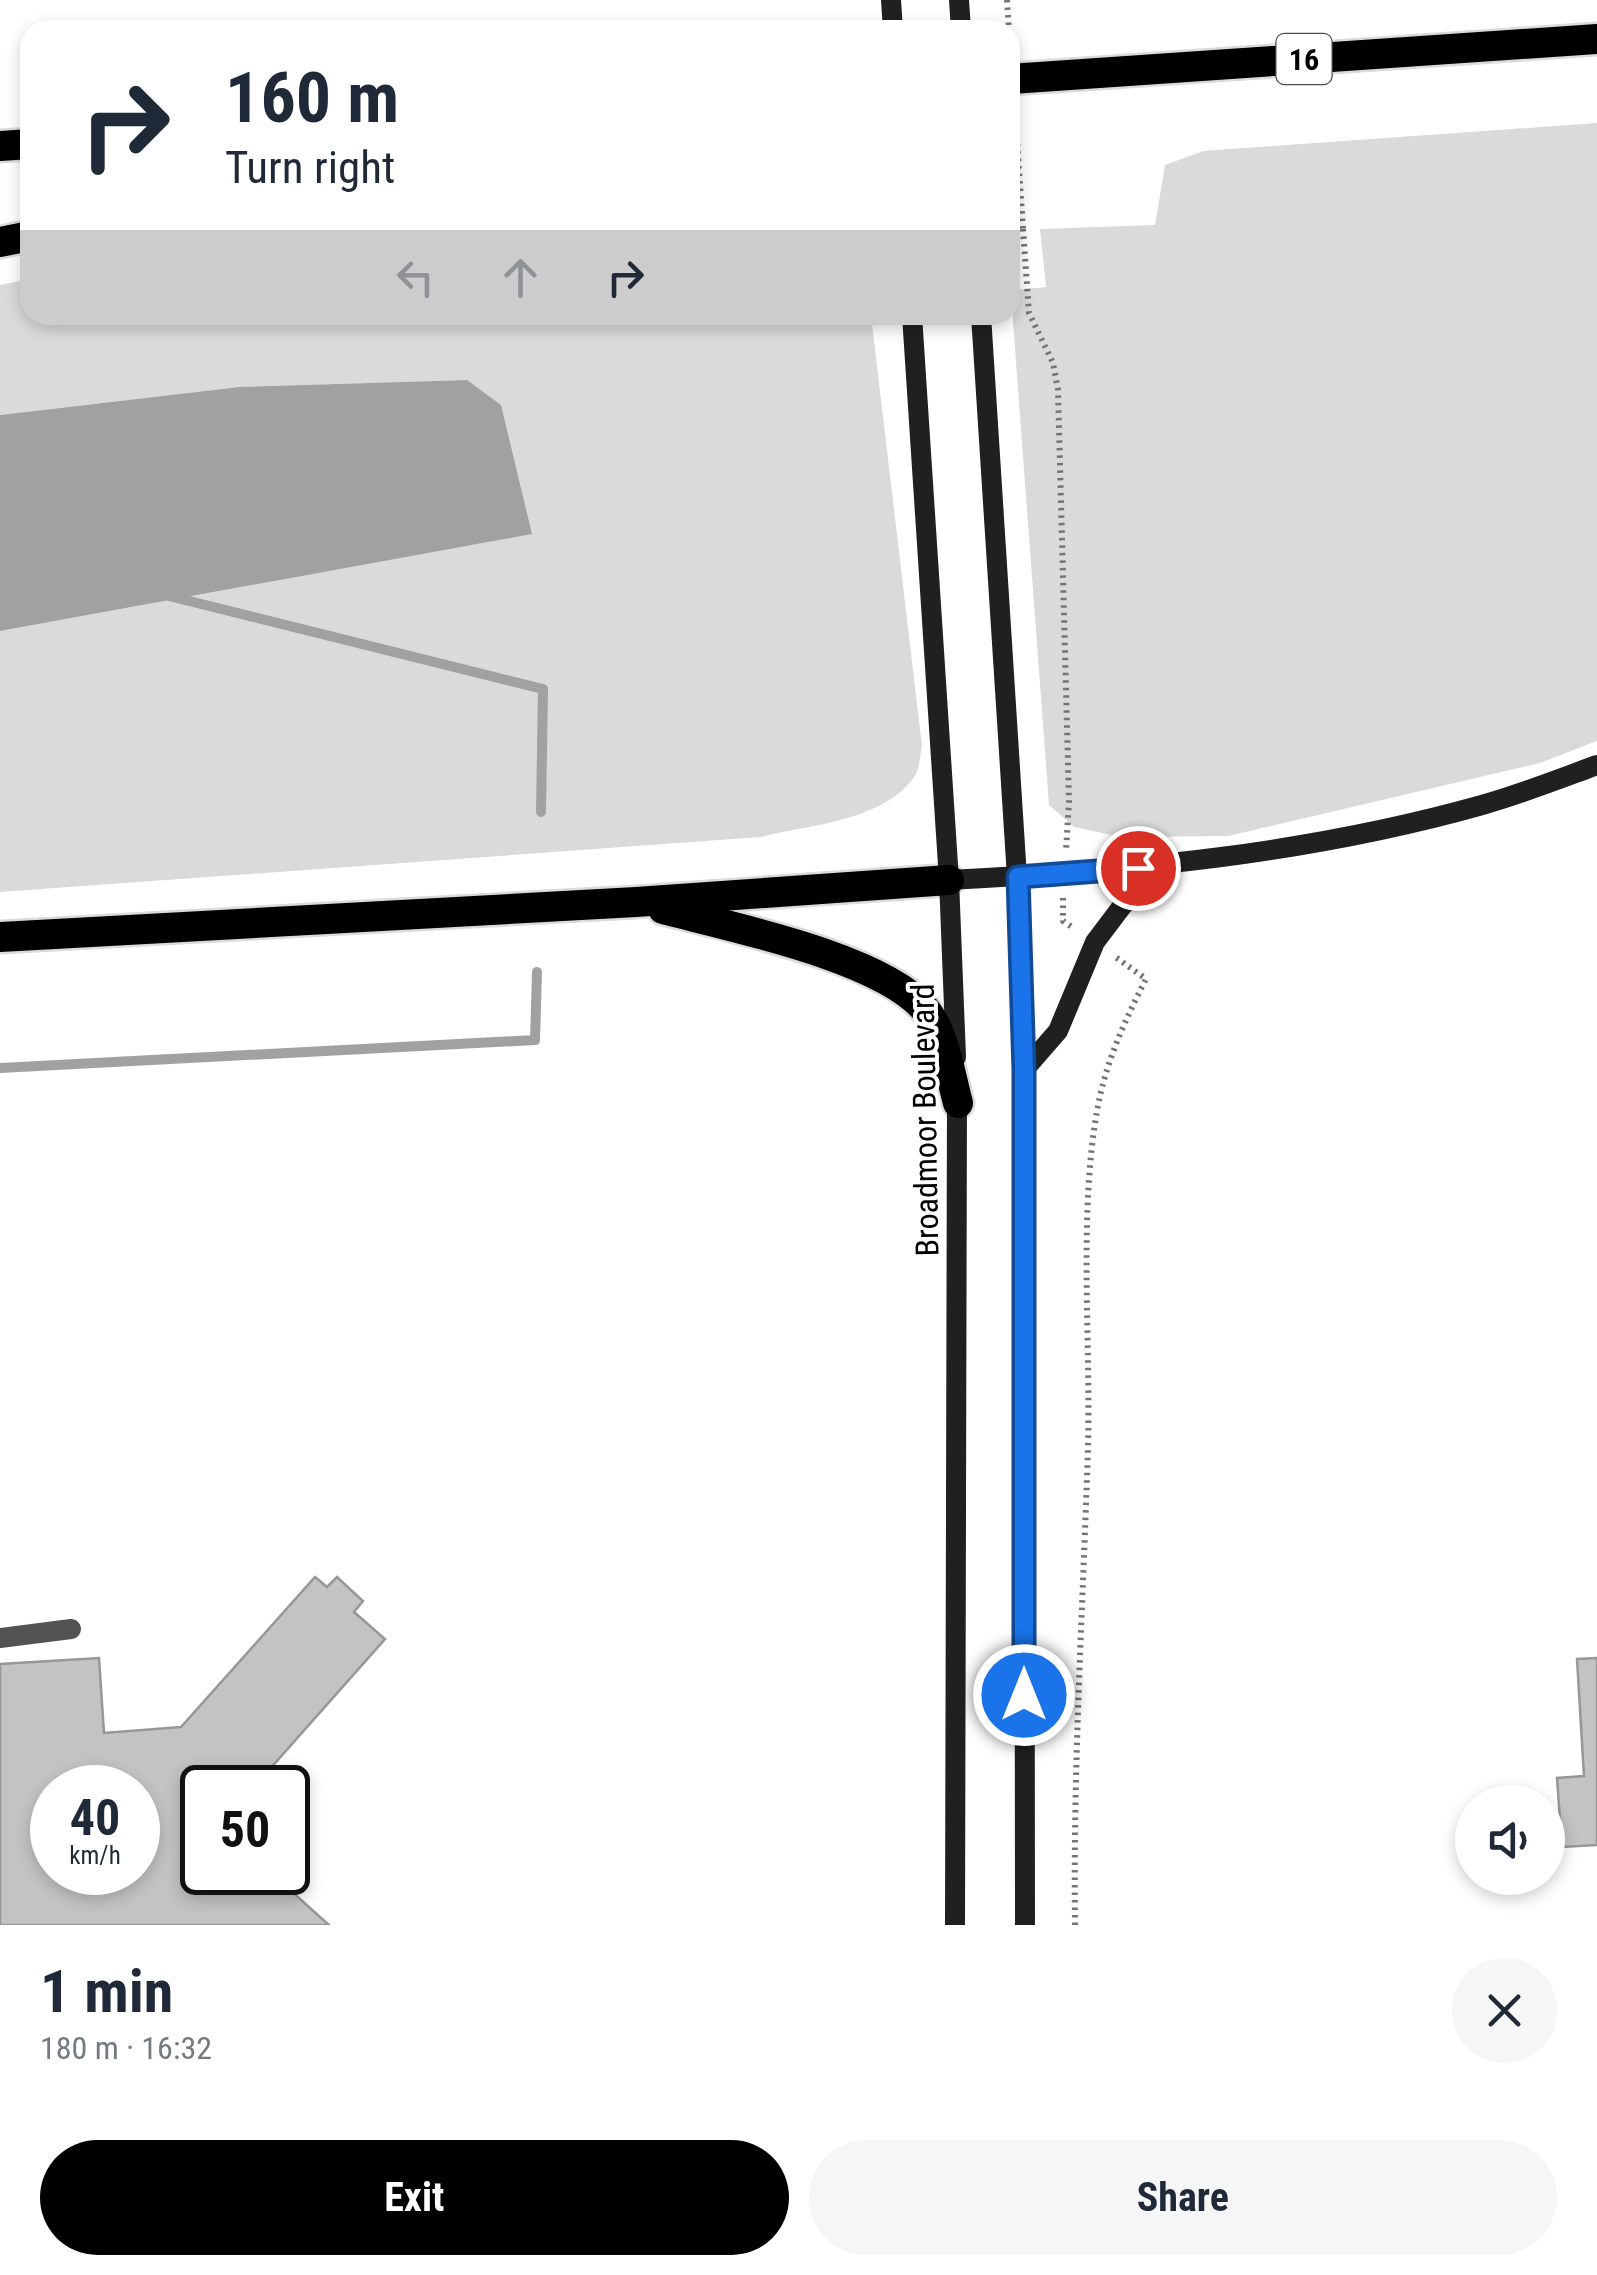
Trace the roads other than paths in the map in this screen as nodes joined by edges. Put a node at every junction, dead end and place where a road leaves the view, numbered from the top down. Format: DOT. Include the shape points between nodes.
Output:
graph roads {
  1 [pos="1597,39"];
  2 [pos="1020,79"];
  3 [pos="913,325"];
  4 [pos="982,325"];
  5 [pos="1597,765"];
  6 [pos="1176,864"];
  7 [pos="1018,877"];
  8 [pos="948,880"];
  9 [pos="636,902"];
  10 [pos="0,938"];
  11 [pos="1024,1070"];
  12 [pos="958,1103"];
  13 [pos="71,1629"];
  14 [pos="0,1638"];
  15 [pos="955,1925"];
  16 [pos="1025,1925"];
  1 -- 2 [label="highway, 16"];
  3 -- 8 [label="main road, Broadmoor Boulevard"];
  4 -- 7 [label="main road"];
  5 -- 6 [label="main road" via="1484,805 1346,838"];
  6 -- 7 [label="main road"];
  6 -- 11 [label="main road" via="1123,905 1095,942 1058,1031"];
  7 -- 8 [label="main road"];
  7 -- 11 [label="main road"];
  8 -- 9 [label="highway"];
  8 -- 12 [label="main road, Broadmoor Boulevard"];
  9 -- 10 [label="highway"];
  9 -- 12 [label="highway" via="790,943 909,994 938,1034"];
  11 -- 16 [label="main road"];
  12 -- 15 [label="main road, Broadmoor Boulevard"];
  13 -- 14 [label="lane"];
}
